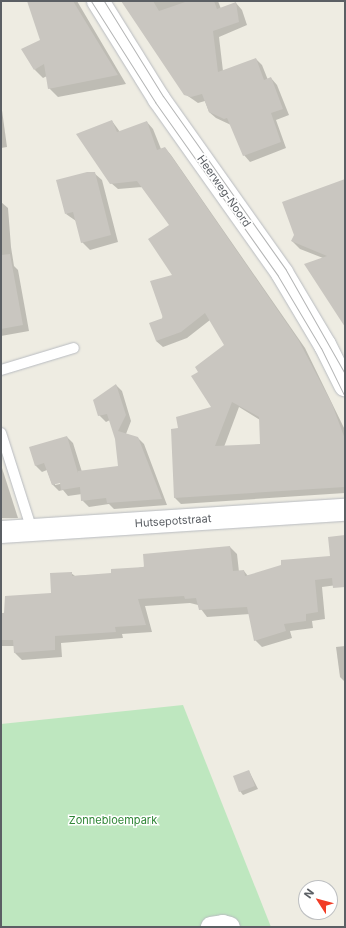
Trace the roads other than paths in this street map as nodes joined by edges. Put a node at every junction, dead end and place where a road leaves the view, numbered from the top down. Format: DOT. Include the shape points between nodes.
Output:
graph roads {
  1 [pos="98,1"];
  2 [pos="74,348"];
  3 [pos="1,370"];
  4 [pos="345,385"];
  5 [pos="1,433"];
  6 [pos="345,510"];
  7 [pos="32,530"];
  8 [pos="1,532"];
  9 [pos="211,927"];
  10 [pos="230,927"];
  1 -- 4 [label="street, Heerweg-Noord" via="159,98 282,273"];
  2 -- 3 [label="lane"];
  5 -- 7 [label="lane"];
  6 -- 7 [label="street, Hutsepotstraat"];
  7 -- 8 [label="street, Hutsepotstraat"];
  9 -- 10 [label="street"];
}
